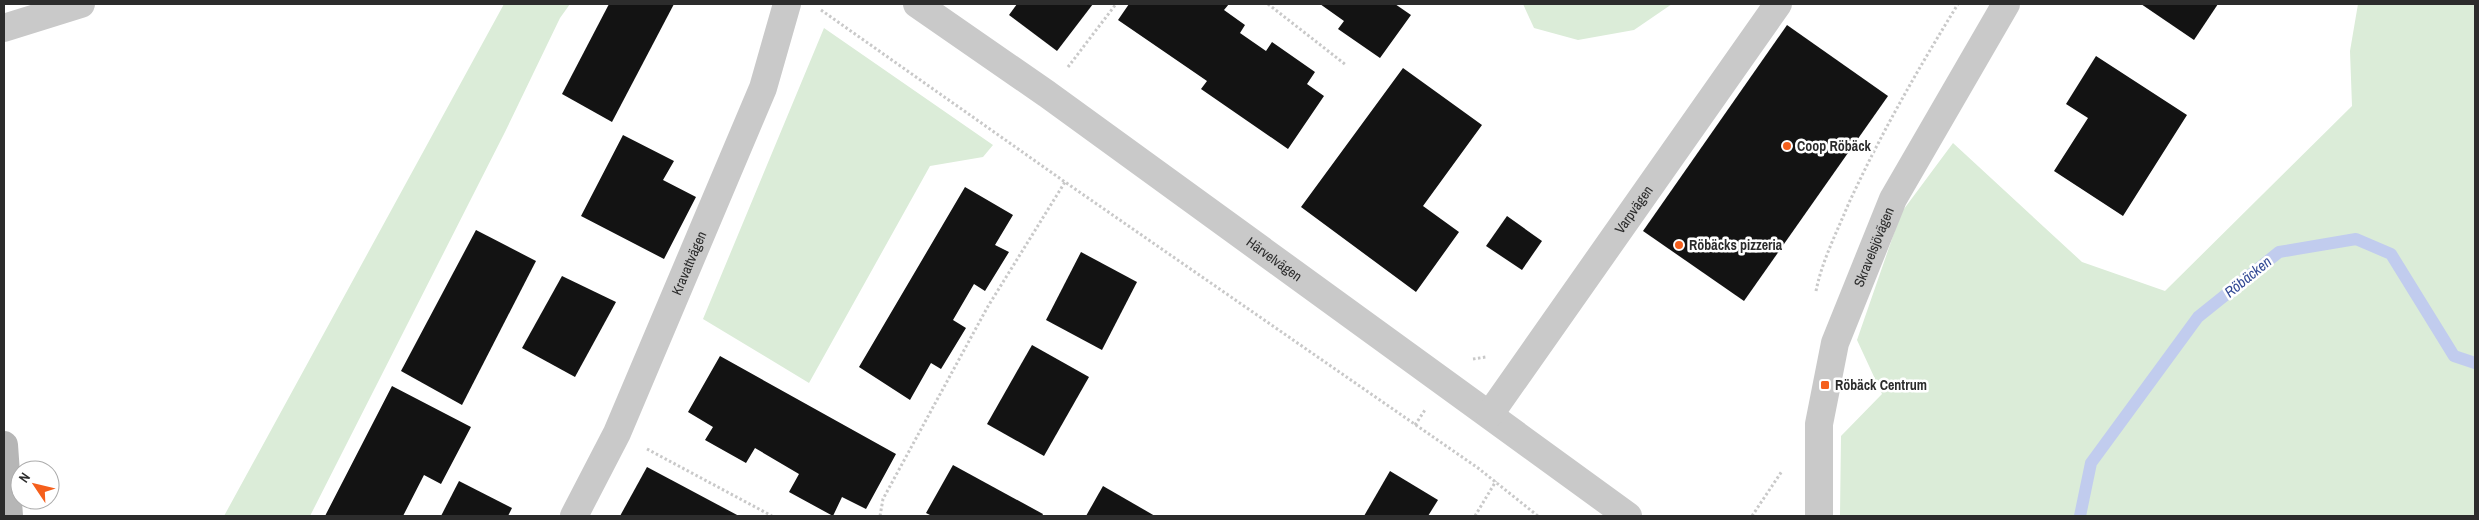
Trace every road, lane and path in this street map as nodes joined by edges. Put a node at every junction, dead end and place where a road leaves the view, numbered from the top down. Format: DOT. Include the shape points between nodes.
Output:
graph roads {
  1 [pos="81,4"];
  2 [pos="787,4"];
  3 [pos="917,4"];
  4 [pos="1116,4"];
  5 [pos="1268,4"];
  6 [pos="1778,4"];
  7 [pos="2006,4"];
  8 [pos="821,10"];
  9 [pos="4,28"];
  10 [pos="1346,65"];
  11 [pos="1047,94"];
  12 [pos="1065,182"];
  13 [pos="1490,414"];
  14 [pos="617,433"];
  15 [pos="4,445"];
  16 [pos="1496,481"];
  17 [pos="9,516"];
  18 [pos="574,516"];
  19 [pos="772,516"];
  20 [pos="880,516"];
  21 [pos="1475,516"];
  22 [pos="1538,516"];
  23 [pos="1628,516"];
  24 [pos="1819,516"];
  1 -- 9 [label="street"];
  2 -- 14 [label="street, Kravattvägen" via="763,88"];
  3 -- 11 [label="street, Härvelvägen"];
  4 -- 11 [label="path"];
  5 -- 10 [label="path"];
  6 -- 13 [label="street, Varpvägen"];
  7 -- 24 [label="street, Skravelsjövägen" via="1893,199 1835,343 1820,424"];
  8 -- 12 [label="path"];
  11 -- 13 [label="street, Härvelvägen"];
  12 -- 16 [label="path"];
  12 -- 20 [label="path" via="987,308 883,499"];
  13 -- 23 [label="street, Härvelvägen"];
  14 -- 18 [label="street, Kravattvägen"];
  14 -- 19 [label="path"];
  15 -- 17 [label="main road"];
  16 -- 21 [label="path"];
  16 -- 22 [label="path"];
}
